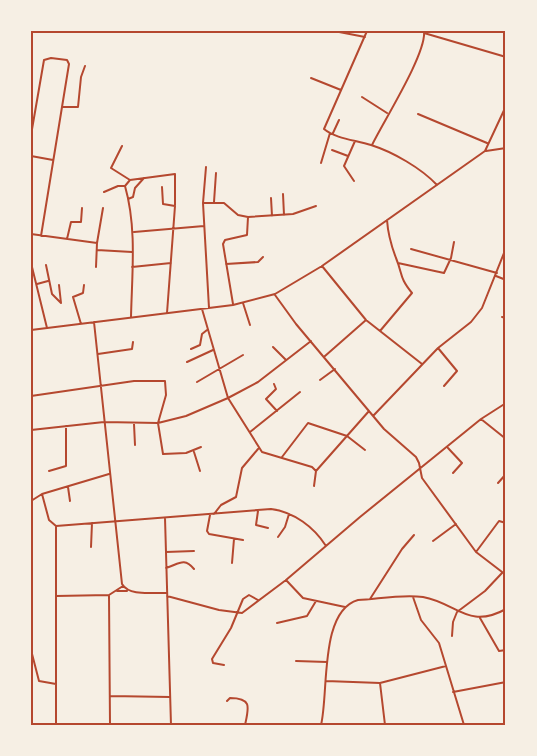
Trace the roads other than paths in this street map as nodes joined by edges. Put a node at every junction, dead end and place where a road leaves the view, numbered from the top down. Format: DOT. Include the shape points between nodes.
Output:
graph roads {
  1 [pos="334,31"];
  2 [pos="367,31"];
  3 [pos="424,32"];
  4 [pos="365,37"];
  5 [pos="506,57"];
  6 [pos="85,66"];
  7 [pos="311,78"];
  8 [pos="341,90"];
  9 [pos="362,98"];
  10 [pos="506,106"];
  11 [pos="62,107"];
  12 [pos="387,113"];
  13 [pos="418,114"];
  14 [pos="339,120"];
  15 [pos="331,133"];
  16 [pos="31,135"];
  17 [pos="355,141"];
  18 [pos="488,144"];
  19 [pos="372,145"];
  20 [pos="122,146"];
  21 [pos="506,148"];
  22 [pos="332,150"];
  23 [pos="486,151"];
  24 [pos="31,156"];
  25 [pos="348,156"];
  26 [pos="53,160"];
  27 [pos="321,163"];
  28 [pos="206,167"];
  29 [pos="216,172"];
  30 [pos="145,178"];
  31 [pos="130,180"];
  32 [pos="354,181"];
  33 [pos="437,185"];
  34 [pos="125,186"];
  35 [pos="162,187"];
  36 [pos="104,192"];
  37 [pos="283,194"];
  38 [pos="271,198"];
  39 [pos="128,199"];
  40 [pos="214,202"];
  41 [pos="203,203"];
  42 [pos="175,206"];
  43 [pos="316,206"];
  44 [pos="82,208"];
  45 [pos="103,208"];
  46 [pos="284,215"];
  47 [pos="272,216"];
  48 [pos="248,217"];
  49 [pos="388,219"];
  50 [pos="204,226"];
  51 [pos="173,227"];
  52 [pos="133,232"];
  53 [pos="31,234"];
  54 [pos="41,236"];
  55 [pos="66,239"];
  56 [pos="454,242"];
  57 [pos="96,243"];
  58 [pos="506,248"];
  59 [pos="412,249"];
  60 [pos="96,250"];
  61 [pos="132,252"];
  62 [pos="263,257"];
  63 [pos="451,258"];
  64 [pos="31,263"];
  65 [pos="171,263"];
  66 [pos="400,263"];
  67 [pos="226,264"];
  68 [pos="46,265"];
  69 [pos="322,266"];
  70 [pos="96,267"];
  71 [pos="132,267"];
  72 [pos="32,269"];
  73 [pos="496,275"];
  74 [pos="506,280"];
  75 [pos="48,281"];
  76 [pos="37,284"];
  77 [pos="59,285"];
  78 [pos="84,285"];
  79 [pos="274,294"];
  80 [pos="243,303"];
  81 [pos="233,305"];
  82 [pos="209,308"];
  83 [pos="202,309"];
  84 [pos="167,313"];
  85 [pos="131,317"];
  86 [pos="502,317"];
  87 [pos="506,318"];
  88 [pos="366,320"];
  89 [pos="94,322"];
  90 [pos="81,324"];
  91 [pos="250,325"];
  92 [pos="47,328"];
  93 [pos="31,330"];
  94 [pos="207,330"];
  95 [pos="380,331"];
  96 [pos="311,341"];
  97 [pos="134,342"];
  98 [pos="273,347"];
  99 [pos="438,348"];
  100 [pos="191,349"];
  101 [pos="213,350"];
  102 [pos="98,354"];
  103 [pos="243,354"];
  104 [pos="325,356"];
  105 [pos="286,360"];
  106 [pos="187,362"];
  107 [pos="422,364"];
  108 [pos="218,368"];
  109 [pos="335,369"];
  110 [pos="320,380"];
  111 [pos="197,382"];
  112 [pos="274,384"];
  113 [pos="444,386"];
  114 [pos="101,387"];
  115 [pos="300,392"];
  116 [pos="31,396"];
  117 [pos="228,398"];
  118 [pos="506,402"];
  119 [pos="277,411"];
  120 [pos="369,411"];
  121 [pos="373,416"];
  122 [pos="481,419"];
  123 [pos="104,422"];
  124 [pos="158,423"];
  125 [pos="134,424"];
  126 [pos="66,426"];
  127 [pos="31,430"];
  128 [pos="250,432"];
  129 [pos="347,436"];
  130 [pos="506,439"];
  131 [pos="135,446"];
  132 [pos="202,447"];
  133 [pos="448,447"];
  134 [pos="258,449"];
  135 [pos="365,450"];
  136 [pos="193,451"];
  137 [pos="282,457"];
  138 [pos="49,471"];
  139 [pos="200,471"];
  140 [pos="316,471"];
  141 [pos="420,471"];
  142 [pos="453,473"];
  143 [pos="109,474"];
  144 [pos="506,474"];
  145 [pos="498,483"];
  146 [pos="314,486"];
  147 [pos="68,487"];
  148 [pos="42,494"];
  149 [pos="31,501"];
  150 [pos="70,501"];
  151 [pos="258,511"];
  152 [pos="214,514"];
  153 [pos="289,514"];
  154 [pos="210,515"];
  155 [pos="165,518"];
  156 [pos="115,522"];
  157 [pos="92,523"];
  158 [pos="506,523"];
  159 [pos="456,524"];
  160 [pos="56,526"];
  161 [pos="268,528"];
  162 [pos="414,535"];
  163 [pos="278,536"];
  164 [pos="234,539"];
  165 [pos="243,540"];
  166 [pos="433,541"];
  167 [pos="326,546"];
  168 [pos="91,547"];
  169 [pos="194,551"];
  170 [pos="166,552"];
  171 [pos="476,552"];
  172 [pos="232,563"];
  173 [pos="166,568"];
  174 [pos="194,569"];
  175 [pos="502,573"];
  176 [pos="506,575"];
  177 [pos="286,580"];
  178 [pos="123,586"];
  179 [pos="117,591"];
  180 [pos="129,591"];
  181 [pos="167,592"];
  182 [pos="109,595"];
  183 [pos="56,596"];
  184 [pos="168,596"];
  185 [pos="413,597"];
  186 [pos="258,600"];
  187 [pos="370,600"];
  188 [pos="316,601"];
  189 [pos="345,607"];
  190 [pos="506,608"];
  191 [pos="458,612"];
  192 [pos="237,614"];
  193 [pos="480,618"];
  194 [pos="277,623"];
  195 [pos="452,636"];
  196 [pos="31,650"];
  197 [pos="506,650"];
  198 [pos="296,661"];
  199 [pos="327,662"];
  200 [pos="224,665"];
  201 [pos="446,666"];
  202 [pos="33,668"];
  203 [pos="326,681"];
  204 [pos="506,682"];
  205 [pos="380,683"];
  206 [pos="56,684"];
  207 [pos="454,692"];
  208 [pos="110,696"];
  209 [pos="170,697"];
  210 [pos="227,701"];
  211 [pos="171,724"];
  212 [pos="56,725"];
  213 [pos="110,725"];
  214 [pos="185,725"];
  215 [pos="245,725"];
  216 [pos="322,725"];
  217 [pos="385,725"];
  218 [pos="464,725"];
  1 -- 4 [label="street"];
  2 -- 4 [label="street"];
  3 -- 5 [label="street"];
  3 -- 12 [label="street" via="415,64"];
  4 -- 8 [label="street"];
  6 -- 11 [label="street" via="78,107"];
  7 -- 8 [label="street"];
  8 -- 15 [label="street" via="324,127"];
  9 -- 12 [label="street"];
  10 -- 18 [label="street"];
  11 -- 16 [label="street" via="69,62 46,58"];
  11 -- 26 [label="street"];
  12 -- 19 [label="street"];
  13 -- 18 [label="street"];
  14 -- 15 [label="street"];
  15 -- 17 [label="street"];
  15 -- 27 [label="street"];
  17 -- 19 [label="street"];
  17 -- 25 [label="street"];
  18 -- 23 [label="street"];
  19 -- 33 [label="street" via="423,173"];
  20 -- 31 [label="street" via="111,168"];
  21 -- 23 [label="street"];
  22 -- 25 [label="street"];
  23 -- 33 [label="street"];
  24 -- 26 [label="street"];
  25 -- 32 [label="street" via="344,167"];
  26 -- 54 [label="street"];
  28 -- 41 [label="street"];
  29 -- 40 [label="street"];
  30 -- 31 [label="street"];
  30 -- 39 [label="street" via="135,188 133,197"];
  30 -- 42 [label="street" via="174,174"];
  31 -- 34 [label="street"];
  33 -- 49 [label="street"];
  34 -- 36 [label="street"];
  34 -- 39 [label="street"];
  35 -- 42 [label="street" via="163,204"];
  37 -- 46 [label="street"];
  38 -- 47 [label="street"];
  39 -- 52 [label="street"];
  40 -- 41 [label="street"];
  40 -- 48 [label="street" via="227,204 238,215"];
  41 -- 50 [label="street"];
  42 -- 51 [label="street"];
  43 -- 46 [label="street"];
  44 -- 55 [label="street" via="81,222 70,222"];
  45 -- 57 [label="street"];
  46 -- 47 [label="street"];
  47 -- 48 [label="street"];
  48 -- 67 [label="street" via="247,235 223,241"];
  49 -- 66 [label="street" via="389,242"];
  49 -- 69 [label="street"];
  50 -- 51 [label="street"];
  50 -- 82 [label="street"];
  51 -- 52 [label="street"];
  51 -- 65 [label="street"];
  52 -- 61 [label="street"];
  53 -- 54 [label="street"];
  54 -- 55 [label="street"];
  55 -- 57 [label="street"];
  56 -- 63 [label="street"];
  57 -- 60 [label="street"];
  58 -- 73 [label="street"];
  59 -- 63 [label="street"];
  60 -- 61 [label="street"];
  60 -- 70 [label="street"];
  61 -- 71 [label="street"];
  62 -- 67 [label="street" via="258,262"];
  63 -- 66 [label="street" via="444,273"];
  63 -- 73 [label="street"];
  64 -- 72 [label="street"];
  65 -- 71 [label="street"];
  65 -- 84 [label="street"];
  66 -- 95 [label="street" via="403,283 412,294"];
  67 -- 81 [label="street"];
  68 -- 75 [label="street"];
  69 -- 79 [label="street"];
  69 -- 88 [label="street"];
  71 -- 85 [label="street"];
  72 -- 76 [label="street"];
  73 -- 74 [label="street"];
  73 -- 99 [label="street" via="482,308"];
  75 -- 76 [label="street"];
  75 -- 77 [label="street" via="52,295 61,303"];
  76 -- 92 [label="street"];
  78 -- 90 [label="street" via="83,293 73,298"];
  79 -- 80 [label="street"];
  79 -- 96 [label="street"];
  80 -- 81 [label="street"];
  80 -- 91 [label="street"];
  81 -- 82 [label="street"];
  82 -- 83 [label="street"];
  83 -- 84 [label="street"];
  83 -- 94 [label="street"];
  84 -- 85 [label="street"];
  85 -- 89 [label="street"];
  86 -- 87 [label="street"];
  88 -- 95 [label="street"];
  88 -- 104 [label="street"];
  89 -- 90 [label="street"];
  89 -- 102 [label="street"];
  90 -- 92 [label="street"];
  92 -- 93 [label="street"];
  94 -- 100 [label="street" via="202,334 200,345"];
  94 -- 101 [label="street"];
  95 -- 107 [label="street"];
  96 -- 104 [label="street"];
  96 -- 105 [label="street"];
  97 -- 102 [label="street" via="132,349"];
  98 -- 105 [label="street"];
  99 -- 107 [label="street"];
  99 -- 113 [label="street" via="457,371"];
  101 -- 106 [label="street"];
  101 -- 108 [label="street"];
  102 -- 114 [label="street"];
  103 -- 108 [label="street"];
  104 -- 109 [label="street"];
  105 -- 117 [label="street" via="258,382"];
  107 -- 121 [label="street"];
  108 -- 111 [label="street"];
  108 -- 117 [label="street"];
  109 -- 110 [label="street"];
  109 -- 120 [label="street"];
  112 -- 119 [label="street" via="276,388 266,399"];
  114 -- 116 [label="street"];
  114 -- 123 [label="street"];
  114 -- 124 [label="street" via="165,380 166,395"];
  115 -- 119 [label="street"];
  117 -- 124 [label="street" via="186,416"];
  117 -- 128 [label="street"];
  118 -- 122 [label="street"];
  119 -- 128 [label="street"];
  120 -- 121 [label="street"];
  120 -- 129 [label="street"];
  121 -- 141 [label="street" via="394,440 416,457"];
  122 -- 130 [label="street"];
  122 -- 133 [label="street"];
  123 -- 125 [label="street"];
  123 -- 126 [label="street"];
  123 -- 143 [label="street"];
  124 -- 125 [label="street"];
  124 -- 136 [label="street" via="163,454"];
  125 -- 131 [label="street"];
  126 -- 127 [label="street"];
  126 -- 138 [label="street" via="66,466"];
  128 -- 134 [label="street"];
  129 -- 135 [label="street"];
  129 -- 137 [label="street" via="307,423"];
  129 -- 140 [label="street"];
  132 -- 136 [label="street"];
  133 -- 141 [label="street"];
  133 -- 142 [label="street" via="462,463"];
  134 -- 137 [label="street"];
  134 -- 152 [label="street" via="242,468 236,496 221,505"];
  136 -- 139 [label="street"];
  137 -- 140 [label="street" via="310,465"];
  140 -- 146 [label="street"];
  141 -- 159 [label="street"];
  141 -- 167 [label="street"];
  143 -- 147 [label="street"];
  143 -- 156 [label="street"];
  144 -- 145 [label="street"];
  147 -- 148 [label="street"];
  147 -- 150 [label="street"];
  148 -- 149 [label="street"];
  148 -- 160 [label="street" via="49,520"];
  151 -- 152 [label="street"];
  151 -- 153 [label="street" via="271,509"];
  151 -- 161 [label="street" via="256,525"];
  152 -- 154 [label="street"];
  153 -- 163 [label="street"];
  153 -- 167 [label="street" via="311,527"];
  154 -- 155 [label="street"];
  154 -- 164 [label="street" via="208,533"];
  155 -- 156 [label="street"];
  155 -- 170 [label="street"];
  156 -- 157 [label="street"];
  156 -- 178 [label="street"];
  157 -- 160 [label="street"];
  157 -- 168 [label="street"];
  158 -- 171 [label="street" via="499,521"];
  159 -- 166 [label="street"];
  159 -- 171 [label="street"];
  160 -- 183 [label="street"];
  162 -- 187 [label="street"];
  164 -- 165 [label="street"];
  164 -- 172 [label="street"];
  167 -- 177 [label="street"];
  169 -- 170 [label="street"];
  170 -- 173 [label="street"];
  171 -- 175 [label="street"];
  173 -- 174 [label="street" via="181,561"];
  173 -- 181 [label="street"];
  175 -- 176 [label="street"];
  175 -- 191 [label="street"];
  177 -- 186 [label="street"];
  177 -- 188 [label="street" via="300,595"];
  178 -- 179 [label="street"];
  178 -- 180 [label="street"];
  179 -- 180 [label="street"];
  179 -- 182 [label="street"];
  180 -- 181 [label="street"];
  181 -- 184 [label="street"];
  182 -- 183 [label="street"];
  182 -- 208 [label="street"];
  183 -- 206 [label="street"];
  184 -- 192 [label="street"];
  184 -- 209 [label="street"];
  185 -- 187 [label="street"];
  185 -- 191 [label="street" via="431,599"];
  185 -- 201 [label="street" via="421,620 439,643"];
  186 -- 192 [label="street"];
  186 -- 192 [label="street" via="245,596"];
  187 -- 189 [label="street" via="353,602"];
  188 -- 189 [label="street"];
  188 -- 194 [label="street" via="307,616"];
  189 -- 199 [label="street" via="335,624"];
  190 -- 193 [label="street"];
  191 -- 193 [label="street"];
  191 -- 195 [label="street"];
  192 -- 200 [label="street" via="212,659 213,663"];
  193 -- 197 [label="street" via="499,651"];
  196 -- 202 [label="street"];
  198 -- 199 [label="street"];
  199 -- 203 [label="street"];
  201 -- 205 [label="street"];
  201 -- 207 [label="street"];
  202 -- 206 [label="street" via="40,683"];
  203 -- 205 [label="street"];
  203 -- 216 [label="street"];
  204 -- 207 [label="street"];
  205 -- 217 [label="street"];
  206 -- 212 [label="street"];
  207 -- 218 [label="street"];
  208 -- 209 [label="street"];
  208 -- 213 [label="street"];
  209 -- 211 [label="street"];
  210 -- 215 [label="street" via="241,698 248,704"];
  211 -- 214 [label="street"];
}
